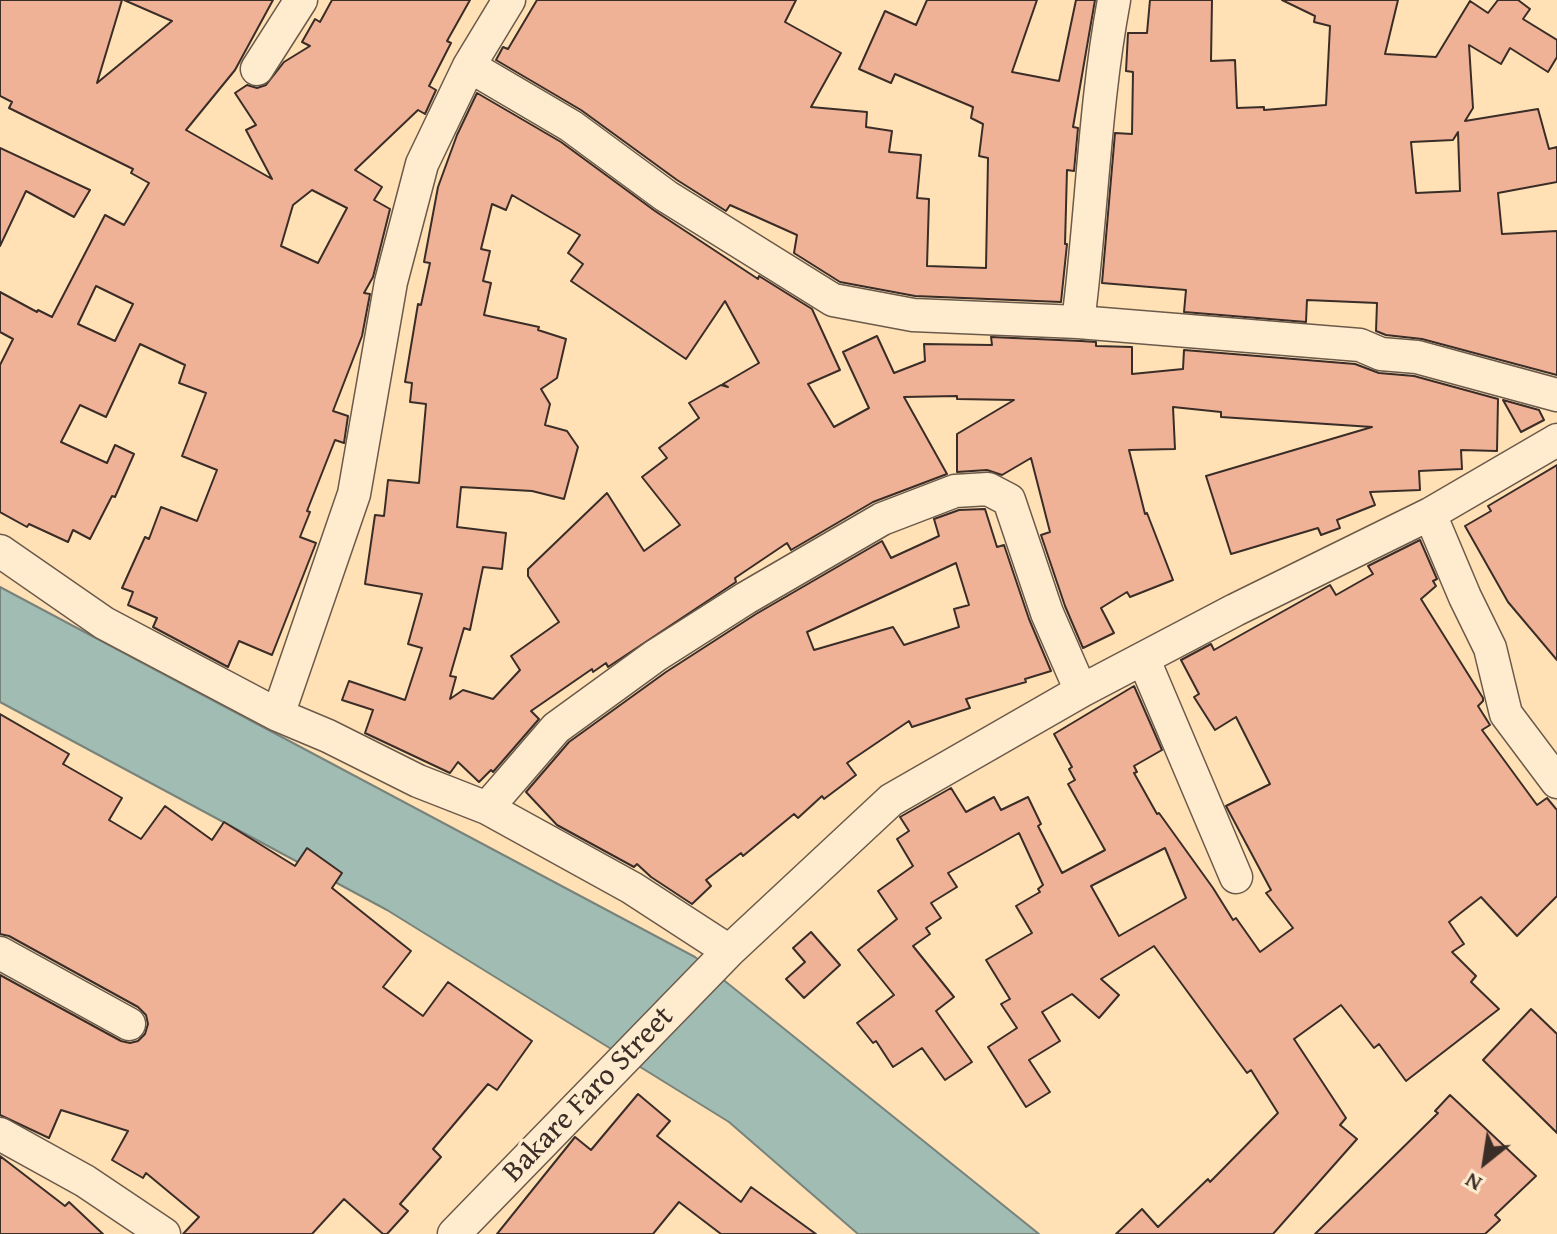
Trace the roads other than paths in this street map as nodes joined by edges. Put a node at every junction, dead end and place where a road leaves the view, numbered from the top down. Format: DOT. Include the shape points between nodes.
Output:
graph roads {
  1 [pos="301,0"];
  2 [pos="1114,0"];
  3 [pos="502,2"];
  4 [pos="469,66"];
  5 [pos="257,69"];
  6 [pos="1078,322"];
  7 [pos="1557,395"];
  8 [pos="1557,440"];
  9 [pos="1430,514"];
  10 [pos="0,551"];
  11 [pos="1144,660"];
  12 [pos="1081,691"];
  13 [pos="278,715"];
  14 [pos="1557,782"];
  15 [pos="487,808"];
  16 [pos="1236,877"];
  17 [pos="0,953"];
  18 [pos="727,954"];
  19 [pos="129,1024"];
  20 [pos="0,1134"];
  21 [pos="164,1234"];
  22 [pos="454,1234"];
  1 -- 5 [label="street"];
  2 -- 6 [label="street" via="1097,107"];
  3 -- 4 [label="street"];
  4 -- 6 [label="street" via="571,126 666,196 833,300 913,315"];
  4 -- 13 [label="street" via="422,164 391,282 354,494"];
  6 -- 7 [label="street" via="1360,345"];
  8 -- 9 [label="street, Bakare Faro Street"];
  9 -- 11 [label="street, Bakare Faro Street"];
  9 -- 14 [label="street" via="1490,648 1506,714"];
  10 -- 13 [label="street" via="104,623"];
  11 -- 12 [label="street, Bakare Faro Street"];
  11 -- 16 [label="street"];
  12 -- 15 [label="street" via="1047,613 1009,500 988,489 955,491 882,519 655,656 556,728"];
  12 -- 18 [label="street, Bakare Faro Street" via="891,800"];
  13 -- 15 [label="street"];
  15 -- 18 [label="street" via="632,888"];
  17 -- 19 [label="street"];
  18 -- 22 [label="street, Bakare Faro Street"];
  20 -- 21 [label="street" via="85,1181"];
}
